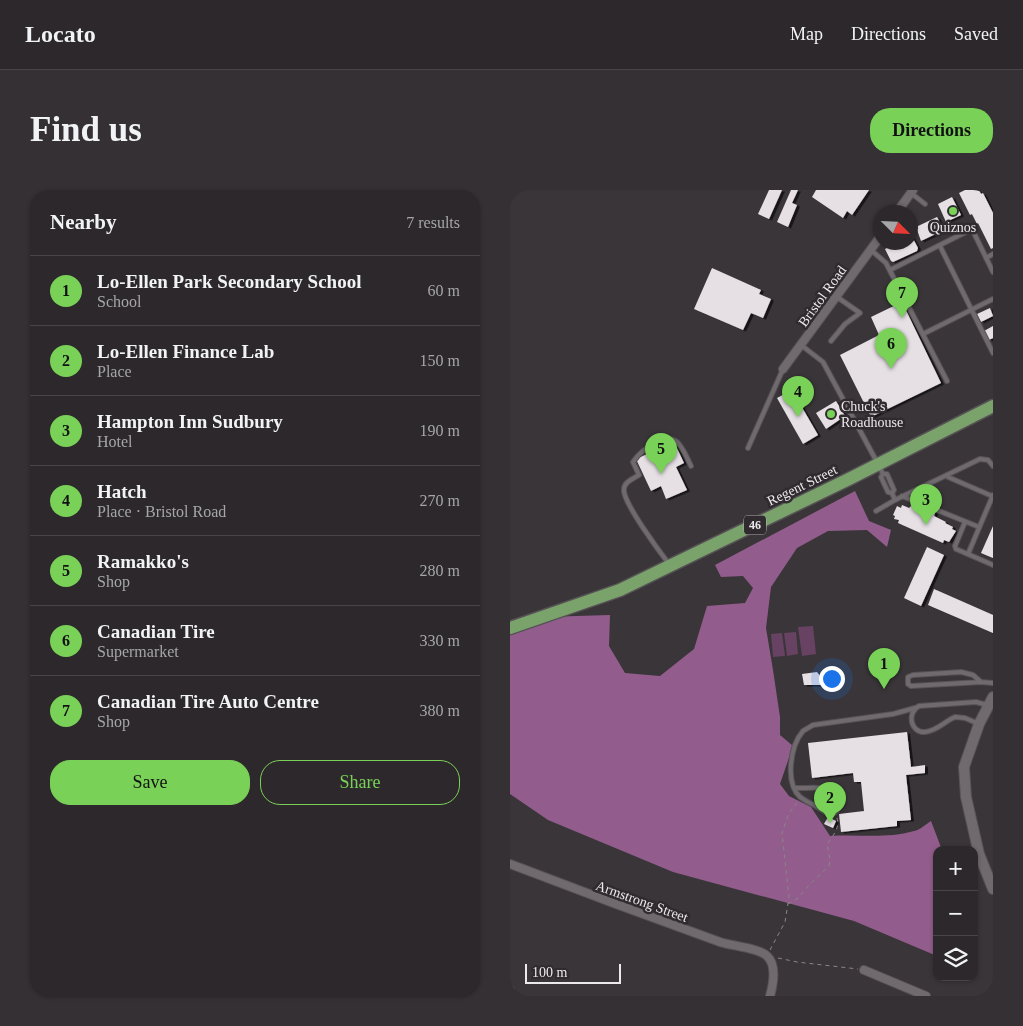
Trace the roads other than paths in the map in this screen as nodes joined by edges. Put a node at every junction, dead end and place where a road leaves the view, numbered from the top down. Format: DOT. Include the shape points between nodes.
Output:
graph roads {
  1 [pos="912,192"];
  2 [pos="925,204"];
  3 [pos="902,205"];
  4 [pos="940,246"];
  5 [pos="873,247"];
  6 [pos="871,250"];
  7 [pos="993,254"];
  8 [pos="986,258"];
  9 [pos="890,270"];
  10 [pos="993,272"];
  11 [pos="837,297"];
  12 [pos="993,299"];
  13 [pos="971,310"];
  14 [pos="923,334"];
  15 [pos="831,341"];
  16 [pos="801,345"];
  17 [pos="993,353"];
  18 [pos="783,370"];
  19 [pos="947,382"];
  20 [pos="991,405"];
  21 [pos="748,448"];
  22 [pos="691,466"];
  23 [pos="993,466"];
  24 [pos="880,469"];
  25 [pos="948,474"];
  26 [pos="902,496"];
  27 [pos="993,496"];
  28 [pos="895,500"];
  29 [pos="876,511"];
  30 [pos="965,522"];
  31 [pos="980,528"];
  32 [pos="968,554"];
  33 [pos="993,565"];
  34 [pos="670,566"];
  35 [pos="510,628"];
  36 [pos="981,682"];
  37 [pos="993,683"];
  38 [pos="991,701"];
  39 [pos="915,708"];
  40 [pos="979,724"];
  41 [pos="794,788"];
  42 [pos="510,865"];
  43 [pos="993,889"];
  44 [pos="864,970"];
  45 [pos="510,990"];
  46 [pos="512,996"];
  47 [pos="770,996"];
  48 [pos="926,996"];
  1 -- 2 [label="lane"];
  1 -- 3 [label="street"];
  4 -- 8 [label="lane" via="972,229"];
  4 -- 9 [label="lane"];
  4 -- 13 [label="lane"];
  5 -- 6 [label="street, Bristol Road"];
  6 -- 9 [label="lane"];
  6 -- 11 [label="street, Bristol Road"];
  7 -- 8 [label="lane"];
  8 -- 10 [label="lane"];
  9 -- 14 [label="lane"];
  11 -- 15 [label="lane" via="860,313 845,324"];
  11 -- 16 [label="street, Bristol Road"];
  12 -- 13 [label="lane"];
  13 -- 14 [label="lane"];
  13 -- 17 [label="lane"];
  14 -- 19 [label="lane"];
  16 -- 18 [label="street, Bristol Road"];
  16 -- 24 [label="lane" via="823,362"];
  18 -- 21 [label="lane"];
  20 -- 24 [label="main road, Regent Street / 46"];
  22 -- 34 [label="lane" via="681,445 671,438 664,438 639,453 633,462 639,476 628,481 624,488 646,532"];
  23 -- 25 [label="lane" via="988,460 980,459"];
  24 -- 28 [label="lane" via="888,492"];
  24 -- 34 [label="main road, Regent Street / 46"];
  25 -- 26 [label="lane"];
  25 -- 27 [label="lane" via="948,477"];
  26 -- 28 [label="lane"];
  26 -- 30 [label="lane"];
  27 -- 31 [label="lane"];
  28 -- 29 [label="lane"];
  30 -- 31 [label="lane"];
  30 -- 32 [label="lane" via="955,546"];
  31 -- 32 [label="lane"];
  32 -- 33 [label="lane"];
  34 -- 35 [label="main road, Regent Street / 46" via="620,590"];
  36 -- 36 [label="lane" via="911,686 907,680 913,675 961,672 973,675"];
  36 -- 37 [label="lane"];
  38 -- 39 [label="lane"];
  38 -- 40 [label="street"];
  39 -- 40 [label="lane" via="911,721 919,731 934,730 955,717"];
  39 -- 41 [label="lane" via="813,725 797,740 790,777"];
  40 -- 43 [label="street" via="964,767 966,797 979,854"];
  41 -- 41 [label="lane" via="833,791 840,804 835,813 828,813 800,796"];
  42 -- 47 [label="street, Armstrong Street" via="732,946 756,950 767,956 772,965"];
  44 -- 48 [label="street"];
  45 -- 46 [label="street"];
}
